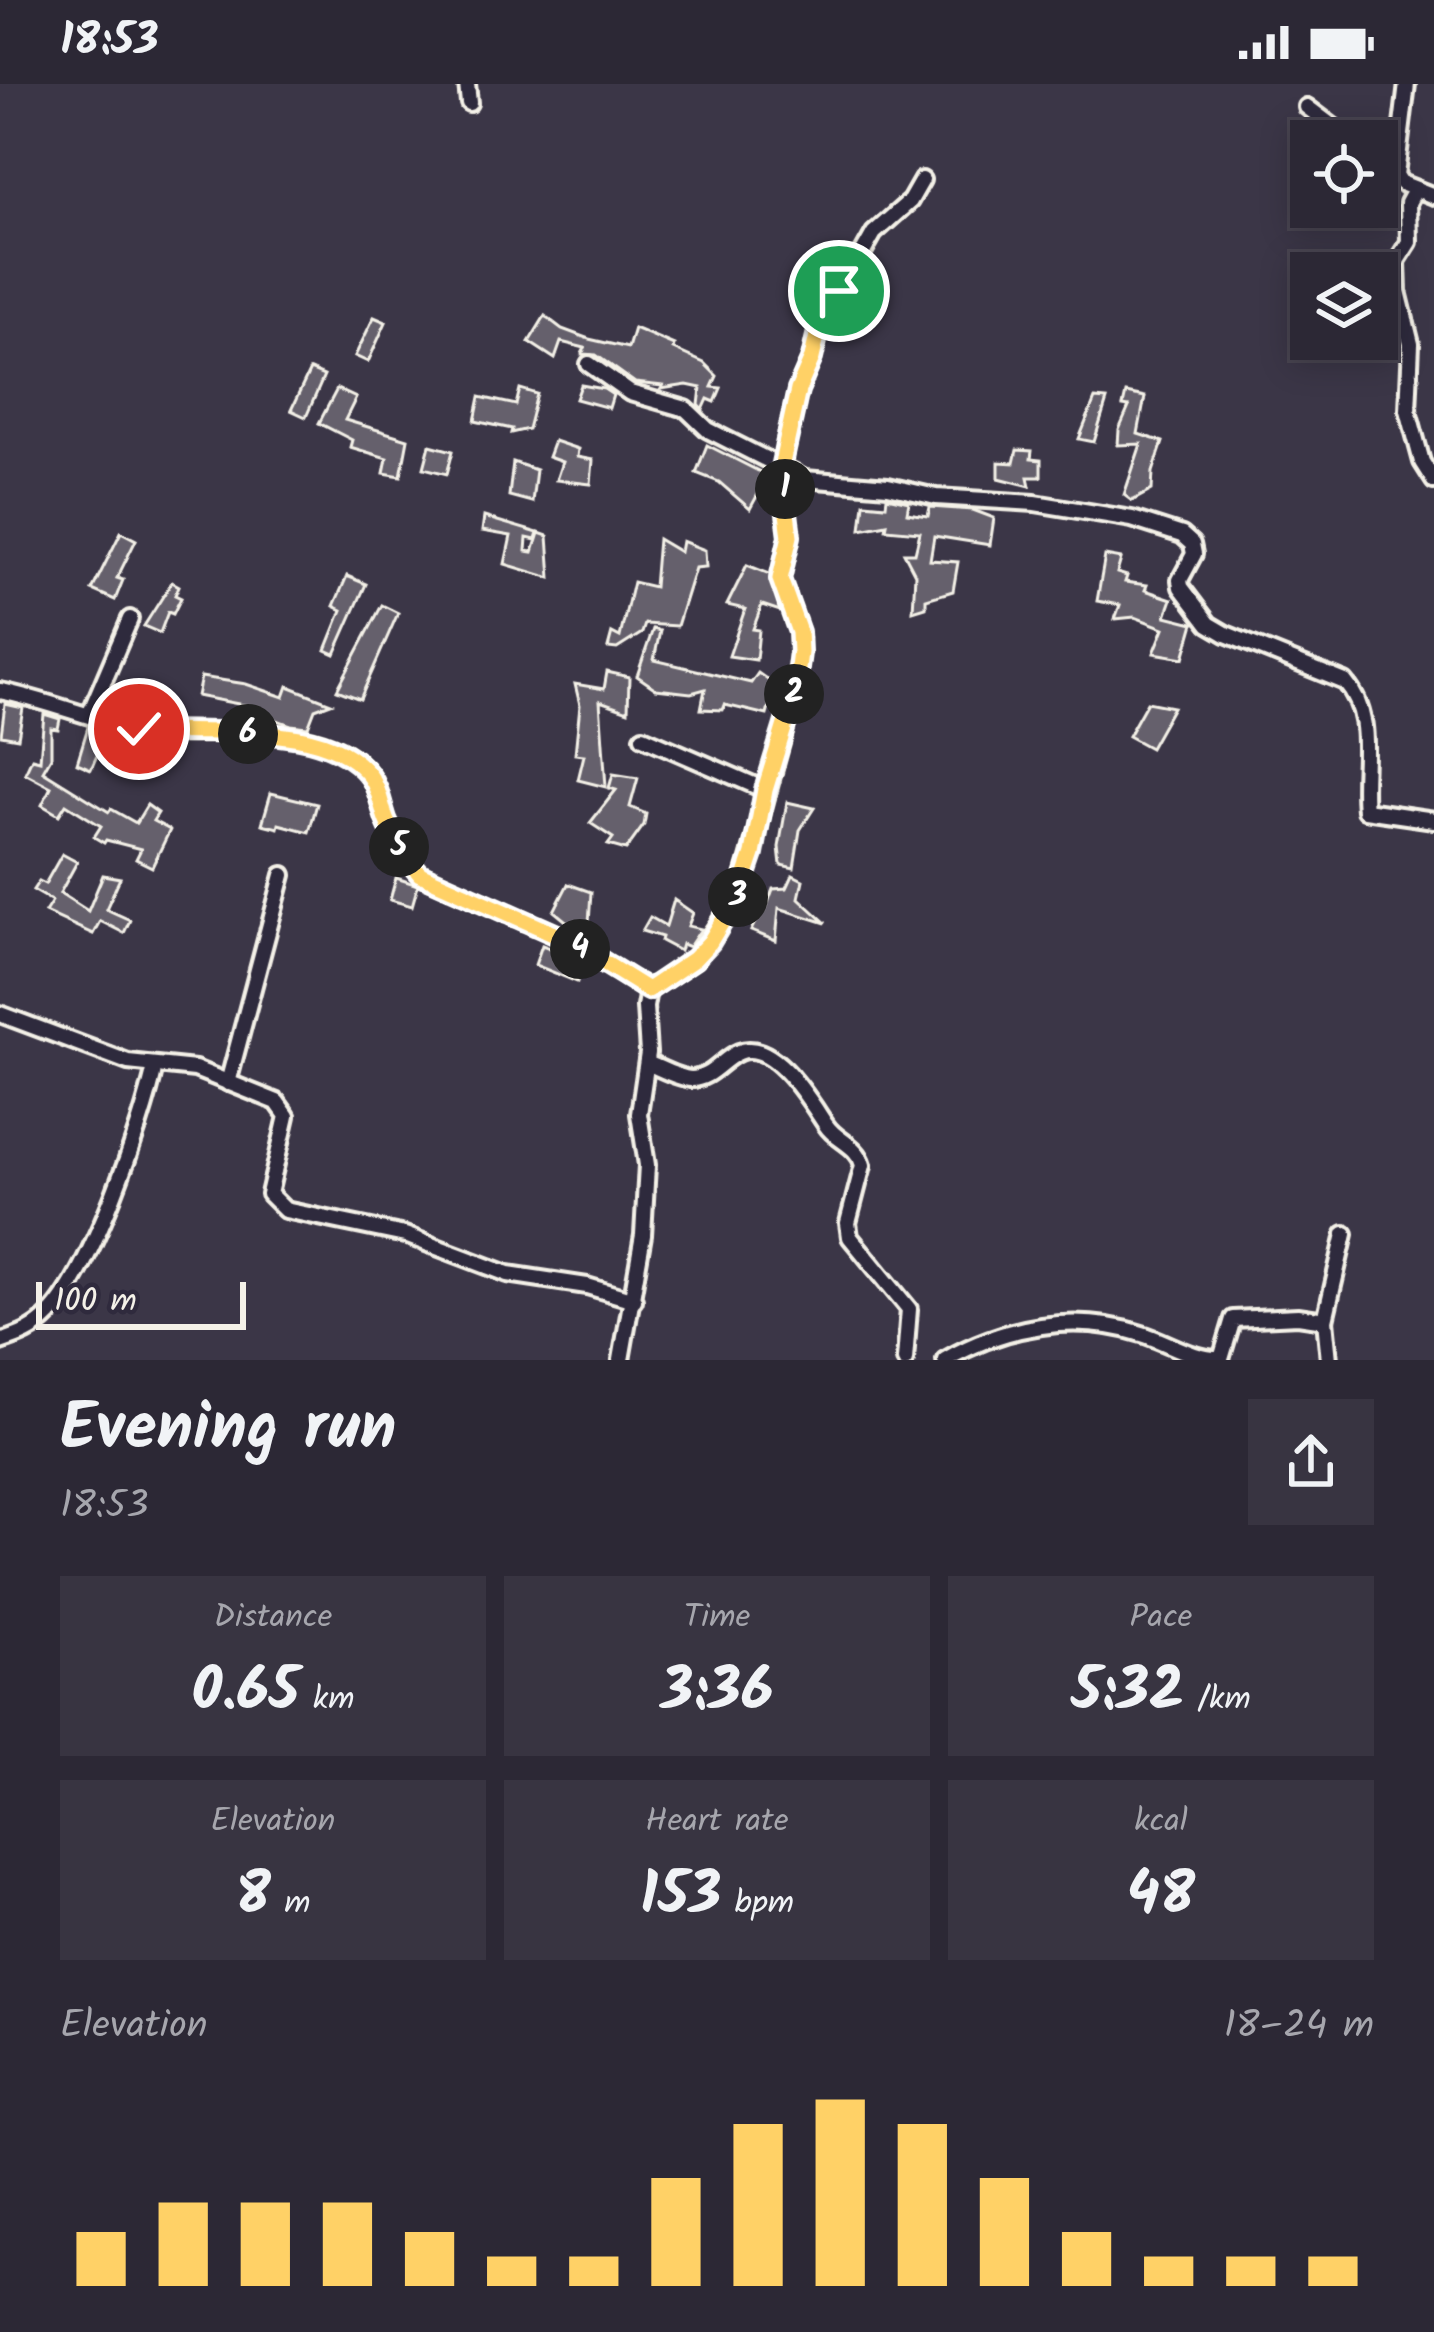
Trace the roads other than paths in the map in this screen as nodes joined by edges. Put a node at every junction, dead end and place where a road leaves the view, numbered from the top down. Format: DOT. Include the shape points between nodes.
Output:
graph roads {
  1 [pos="467,84"];
  2 [pos="1407,84"];
  3 [pos="469,103"];
  4 [pos="1307,107"];
  5 [pos="1324,120"];
  6 [pos="1398,158"];
  7 [pos="1398,178"];
  8 [pos="922,180"];
  9 [pos="1414,190"];
  10 [pos="1434,196"];
  11 [pos="589,364"];
  12 [pos="781,468"];
  13 [pos="1434,481"];
  14 [pos="130,619"];
  15 [pos="0,691"];
  16 [pos="89,713"];
  17 [pos="643,736"];
  18 [pos="765,790"];
  19 [pos="1434,820"];
  20 [pos="283,875"];
  21 [pos="648,990"];
  22 [pos="0,1014"];
  23 [pos="646,1063"];
  24 [pos="155,1066"];
  25 [pos="228,1083"];
  26 [pos="1345,1234"];
  27 [pos="634,1300"];
  28 [pos="1325,1320"];
  29 [pos="0,1342"];
  30 [pos="621,1360"];
  31 [pos="904,1360"];
  32 [pos="945,1360"];
  33 [pos="1329,1360"];
  1 -- 3 [label="street"];
  2 -- 6 [label="street"];
  4 -- 5 [label="street"];
  7 -- 9 [label="street"];
  8 -- 12 [label="street" via="827,301"];
  9 -- 10 [label="street"];
  9 -- 13 [label="street" via="1398,291 1411,344 1408,410"];
  11 -- 12 [label="street" via="630,393 686,409 708,430"];
  12 -- 18 [label="street" via="790,536 780,579 800,641 795,692"];
  12 -- 19 [label="street" via="830,483 1132,518 1182,535 1194,554 1181,587 1209,624 1345,682 1359,698 1366,716 1365,810"];
  14 -- 16 [label="street"];
  15 -- 16 [label="street"];
  16 -- 21 [label="street" via="139,729 275,734 329,747 357,761 374,782 396,840 420,874 566,939"];
  17 -- 18 [label="street"];
  18 -- 21 [label="street" via="753,854 730,911 694,959"];
  20 -- 25 [label="street"];
  21 -- 23 [label="street"];
  22 -- 24 [label="street"];
  23 -- 27 [label="street"];
  23 -- 31 [label="street" via="691,1079 749,1050 795,1078 829,1130 860,1156 850,1237 909,1309"];
  24 -- 25 [label="street" via="195,1069"];
  24 -- 29 [label="street" via="137,1136 61,1302 33,1329"];
  25 -- 27 [label="street" via="283,1107 269,1183 285,1210 404,1235 492,1270"];
  26 -- 28 [label="street"];
  27 -- 30 [label="street"];
  28 -- 32 [label="street" via="1239,1316 1221,1359 1113,1327 1061,1321"];
  28 -- 33 [label="street"];
}
